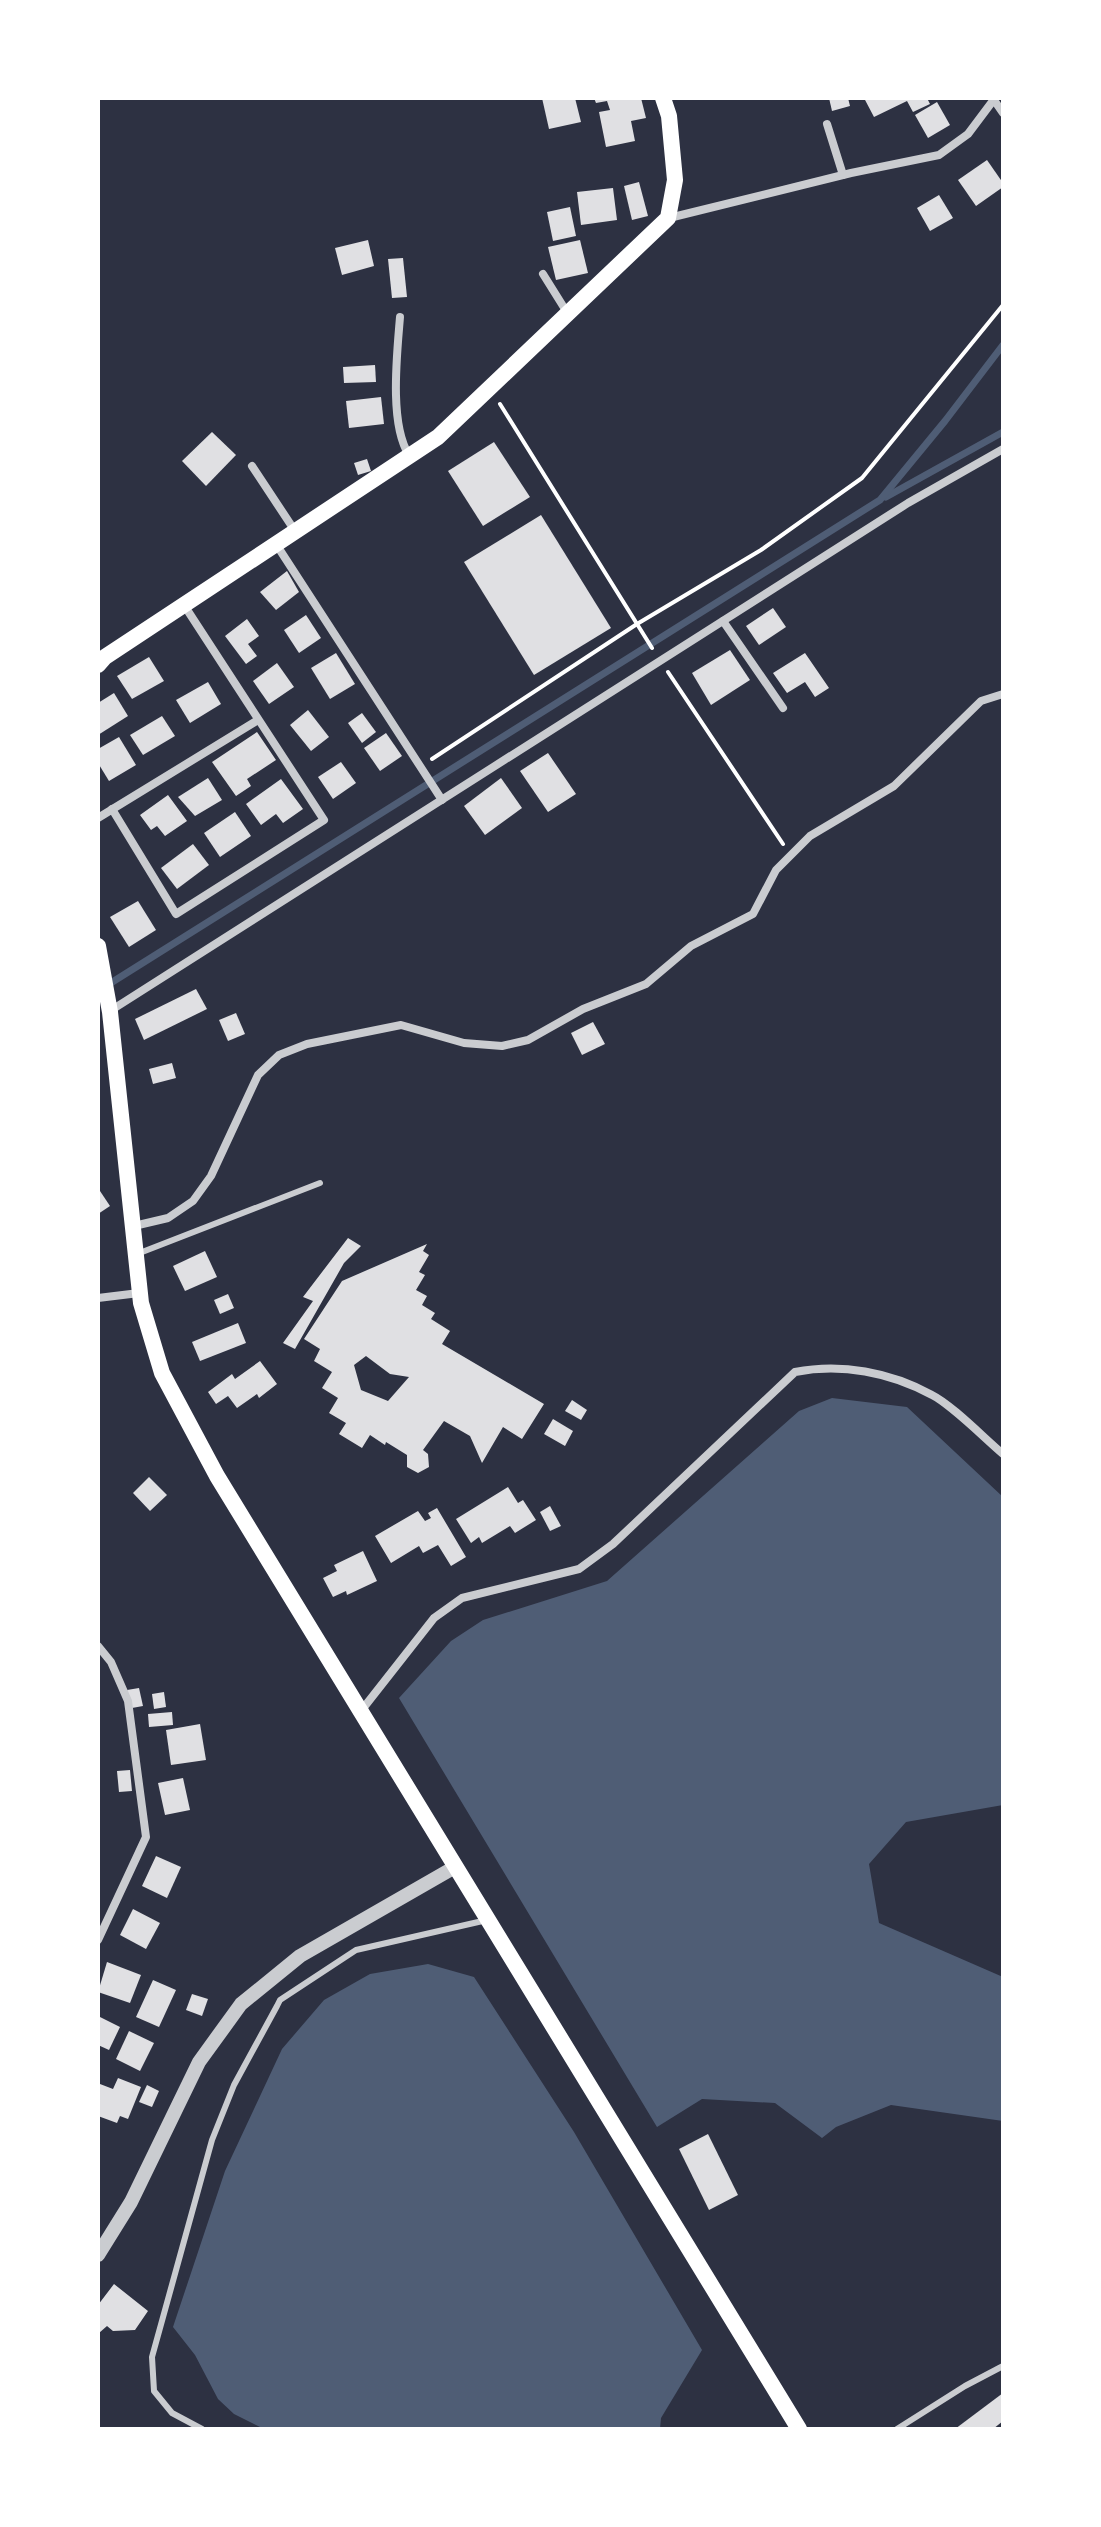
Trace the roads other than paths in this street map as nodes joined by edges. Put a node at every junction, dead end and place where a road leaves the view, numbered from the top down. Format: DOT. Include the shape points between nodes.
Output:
graph roads {
  1 [pos="663,98"];
  2 [pos="994,99"];
  3 [pos="1003,113"];
  4 [pos="827,124"];
  5 [pos="843,175"];
  6 [pos="668,218"];
  7 [pos="543,274"];
  8 [pos="568,314"];
  9 [pos="400,317"];
  10 [pos="1003,449"];
  11 [pos="409,455"];
  12 [pos="252,466"];
  13 [pos="295,531"];
  14 [pos="276,544"];
  15 [pos="183,605"];
  16 [pos="723,621"];
  17 [pos="98,665"];
  18 [pos="1003,694"];
  19 [pos="783,708"];
  20 [pos="258,720"];
  21 [pos="441,798"];
  22 [pos="112,809"];
  23 [pos="98,818"];
  24 [pos="98,946"];
  25 [pos="101,968"];
  26 [pos="109,1009"];
  27 [pos="320,1183"];
  28 [pos="134,1226"];
  29 [pos="137,1254"];
  30 [pos="140,1293"];
  31 [pos="98,1298"];
  32 [pos="1003,1454"];
  33 [pos="98,1646"];
  34 [pos="360,1711"];
  35 [pos="455,1867"];
  36 [pos="487,1920"];
  37 [pos="98,1940"];
  38 [pos="98,2255"];
  39 [pos="1003,2366"];
  40 [pos="202,2429"];
  41 [pos="799,2429"];
  42 [pos="897,2429"];
  1 -- 6 [label="main road" via="675,180"];
  2 -- 3 [label="street"];
  2 -- 5 [label="street" via="968,134 939,155"];
  4 -- 5 [label="street"];
  5 -- 6 [label="street"];
  6 -- 8 [label="main road"];
  7 -- 8 [label="street"];
  8 -- 11 [label="main road" via="438,437"];
  9 -- 11 [label="street" via="396,376 401,443"];
  10 -- 16 [label="street"];
  11 -- 13 [label="main road"];
  12 -- 13 [label="street"];
  13 -- 14 [label="main road"];
  14 -- 15 [label="main road"];
  14 -- 21 [label="street"];
  15 -- 17 [label="main road"];
  15 -- 20 [label="street"];
  16 -- 19 [label="street"];
  16 -- 21 [label="street"];
  18 -- 28 [label="street" via="981,701 894,786 810,836 776,870 753,914 691,946 646,984 583,1009 528,1040 502,1046 464,1043 401,1025 279,1055 258,1075 211,1176 193,1201 168,1218"];
  20 -- 22 [label="street"];
  20 -- 22 [label="street" via="324,820 176,914"];
  21 -- 26 [label="street"];
  22 -- 23 [label="street"];
  24 -- 25 [label="main road"];
  25 -- 26 [label="main road"];
  26 -- 28 [label="main road"];
  27 -- 29 [label="lane"];
  28 -- 29 [label="main road"];
  29 -- 30 [label="main road"];
  30 -- 31 [label="street"];
  30 -- 34 [label="main road" via="162,1373 217,1476"];
  32 -- 34 [label="street" via="934,1395 875,1373 824,1367 795,1372 613,1544 579,1569 462,1598 434,1618"];
  33 -- 37 [label="street" via="128,1701 146,1837"];
  34 -- 35 [label="main road"];
  35 -- 36 [label="main road"];
  35 -- 38 [label="street" via="300,1956 241,2004 199,2062 131,2202"];
  36 -- 40 [label="lane" via="356,1950 280,2000 234,2085 212,2140 152,2357 154,2391 172,2413"];
  36 -- 41 [label="main road"];
  39 -- 42 [label="lane"];
}
